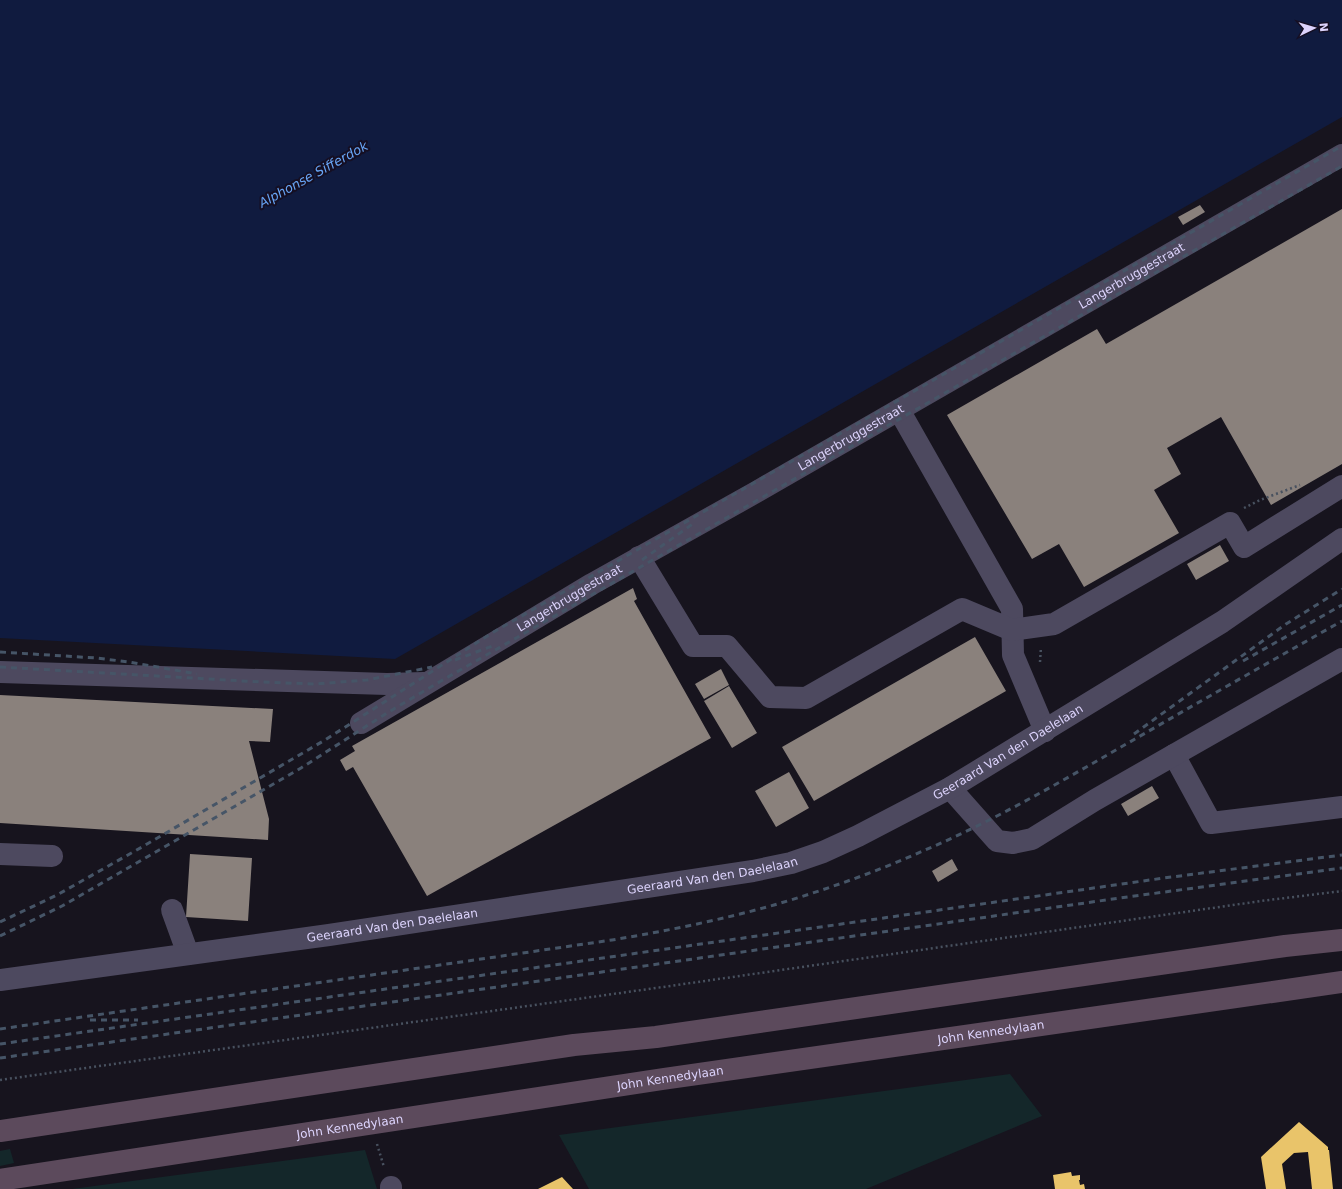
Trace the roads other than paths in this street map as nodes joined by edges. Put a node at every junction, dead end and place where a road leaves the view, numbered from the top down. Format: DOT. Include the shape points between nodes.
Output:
graph roads {
  1 [pos="1342,155"];
  2 [pos="899,410"];
  3 [pos="1342,486"];
  4 [pos="1342,539"];
  5 [pos="639,557"];
  6 [pos="1012,630"];
  7 [pos="1342,659"];
  8 [pos="0,672"];
  9 [pos="428,682"];
  10 [pos="361,723"];
  11 [pos="1045,731"];
  12 [pos="1174,755"];
  13 [pos="950,788"];
  14 [pos="1342,807"];
  15 [pos="0,854"];
  16 [pos="52,856"];
  17 [pos="172,910"];
  18 [pos="1342,940"];
  19 [pos="188,954"];
  20 [pos="0,980"];
  21 [pos="1342,982"];
  22 [pos="0,1131"];
  23 [pos="0,1180"];
  1 -- 2 [label="street, Langerbruggestraat"];
  2 -- 5 [label="street, Langerbruggestraat"];
  2 -- 6 [label="street" via="1012,609"];
  3 -- 6 [label="street" via="1244,547 1230,523 1054,624"];
  4 -- 11 [label="street, Geeraard Van den Daelelaan" via="1222,622"];
  5 -- 6 [label="street" via="693,646 727,646 770,698 806,698 962,609"];
  5 -- 9 [label="street, Langerbruggestraat"];
  6 -- 11 [label="street" via="1013,655"];
  7 -- 12 [label="street"];
  8 -- 9 [label="street" via="387,684"];
  9 -- 10 [label="street, Langerbruggestraat"];
  11 -- 13 [label="street, Geeraard Van den Daelelaan"];
  12 -- 13 [label="street" via="1032,839 1013,844 997,841"];
  12 -- 14 [label="street" via="1211,822"];
  13 -- 19 [label="street, Geeraard Van den Daelelaan" via="858,836 791,863 753,871 337,934"];
  15 -- 16 [label="street"];
  17 -- 19 [label="street"];
  18 -- 22 [label="highway" via="1285,946 656,1037 574,1045"];
  19 -- 20 [label="street, Geeraard Van den Daelelaan"];
  21 -- 23 [label="highway, John Kennedylaan" via="663,1079"];
}
